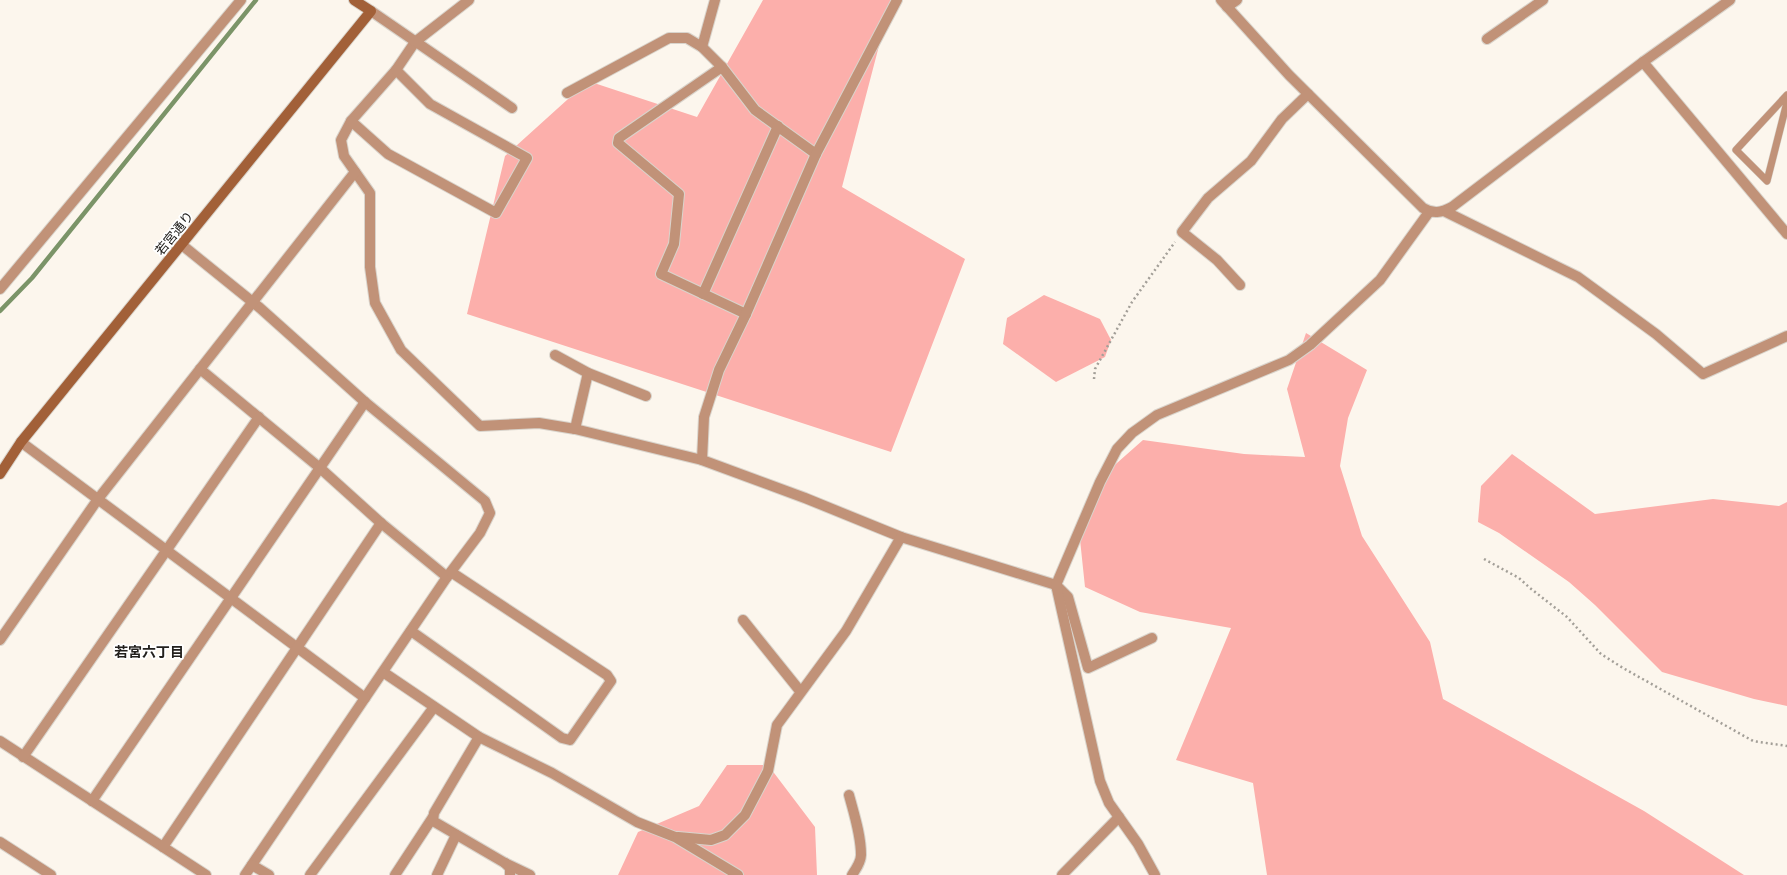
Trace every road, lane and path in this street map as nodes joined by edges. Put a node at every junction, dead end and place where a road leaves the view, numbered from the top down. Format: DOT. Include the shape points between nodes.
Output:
graph roads {
  1 [pos="241,0"];
  2 [pos="354,0"];
  3 [pos="469,0"];
  4 [pos="715,0"];
  5 [pos="897,0"];
  6 [pos="1236,0"];
  7 [pos="1542,0"];
  8 [pos="1730,0"];
  9 [pos="1224,4"];
  10 [pos="371,11"];
  11 [pos="1487,39"];
  12 [pos="414,42"];
  13 [pos="702,47"];
  14 [pos="1643,62"];
  15 [pos="722,67"];
  16 [pos="396,70"];
  17 [pos="567,93"];
  18 [pos="1308,94"];
  19 [pos="1787,96"];
  20 [pos="1787,102"];
  21 [pos="512,108"];
  22 [pos="351,121"];
  23 [pos="778,126"];
  24 [pos="816,154"];
  25 [pos="355,172"];
  26 [pos="1444,211"];
  27 [pos="1429,212"];
  28 [pos="1182,232"];
  29 [pos="1787,234"];
  30 [pos="182,245"];
  31 [pos="1240,285"];
  32 [pos="0,288"];
  33 [pos="703,294"];
  34 [pos="252,302"];
  35 [pos="746,314"];
  36 [pos="1787,336"];
  37 [pos="554,355"];
  38 [pos="200,369"];
  39 [pos="588,373"];
  40 [pos="1094,379"];
  41 [pos="646,396"];
  42 [pos="366,402"];
  43 [pos="259,417"];
  44 [pos="575,429"];
  45 [pos="21,442"];
  46 [pos="702,460"];
  47 [pos="320,468"];
  48 [pos="0,474"];
  49 [pos="98,499"];
  50 [pos="381,523"];
  51 [pos="901,537"];
  52 [pos="167,550"];
  53 [pos="1484,560"];
  54 [pos="449,574"];
  55 [pos="1056,585"];
  56 [pos="231,598"];
  57 [pos="742,620"];
  58 [pos="411,631"];
  59 [pos="1152,638"];
  60 [pos="0,640"];
  61 [pos="298,647"];
  62 [pos="383,672"];
  63 [pos="800,692"];
  64 [pos="365,698"];
  65 [pos="434,707"];
  66 [pos="479,737"];
  67 [pos="0,742"];
  68 [pos="1787,746"];
  69 [pos="23,757"];
  70 [pos="848,795"];
  71 [pos="92,801"];
  72 [pos="433,817"];
  73 [pos="1119,817"];
  74 [pos="456,834"];
  75 [pos="675,837"];
  76 [pos="0,842"];
  77 [pos="163,847"];
  78 [pos="505,863"];
  79 [pos="252,865"];
  80 [pos="51,875"];
  81 [pos="206,875"];
  82 [pos="245,875"];
  83 [pos="269,875"];
  84 [pos="310,875"];
  85 [pos="395,875"];
  86 [pos="437,875"];
  87 [pos="510,875"];
  88 [pos="530,875"];
  89 [pos="738,875"];
  90 [pos="852,875"];
  91 [pos="1062,875"];
  92 [pos="1155,875"];
  1 -- 32 [label="street"];
  2 -- 10 [label="street"];
  3 -- 12 [label="street"];
  4 -- 13 [label="street"];
  5 -- 24 [label="street"];
  6 -- 9 [label="street"];
  7 -- 11 [label="street"];
  8 -- 14 [label="street"];
  9 -- 18 [label="street"];
  10 -- 12 [label="street"];
  10 -- 30 [label="street, 若宮通り"];
  12 -- 16 [label="street"];
  12 -- 21 [label="street"];
  13 -- 15 [label="street"];
  13 -- 17 [label="street" via="687,38 669,38"];
  14 -- 26 [label="street"];
  14 -- 29 [label="street"];
  15 -- 23 [label="street" via="755,110"];
  15 -- 33 [label="street" via="619,138 618,143 679,194 674,244 661,274"];
  16 -- 22 [label="street"];
  16 -- 22 [label="street" via="430,104 527,158 496,213 388,154"];
  18 -- 27 [label="street" via="1422,208"];
  18 -- 28 [label="street" via="1282,119 1251,161 1208,198"];
  19 -- 20 [label="lane" via="1736,150 1767,181"];
  22 -- 25 [label="street" via="342,140 344,156"];
  23 -- 24 [label="street"];
  23 -- 33 [label="street"];
  24 -- 35 [label="street"];
  25 -- 34 [label="street"];
  25 -- 44 [label="street" via="370,193 370,267 375,303 401,350 480,426 539,423"];
  26 -- 27 [label="street"];
  26 -- 36 [label="street" via="1578,277 1656,334 1703,374"];
  27 -- 55 [label="street" via="1380,280 1310,345 1289,360 1157,415 1132,433 1117,449 1100,482"];
  28 -- 31 [label="street" via="1217,260"];
  28 -- 40 [label="path" via="1132,302 1095,369"];
  30 -- 34 [label="street"];
  30 -- 45 [label="street, 若宮通り"];
  33 -- 35 [label="street"];
  34 -- 38 [label="street"];
  34 -- 42 [label="street"];
  35 -- 46 [label="street" via="719,370 704,417"];
  37 -- 39 [label="street"];
  38 -- 43 [label="street"];
  38 -- 49 [label="street"];
  39 -- 41 [label="street"];
  39 -- 44 [label="street"];
  42 -- 47 [label="street"];
  42 -- 54 [label="street" via="485,501 490,514 480,533"];
  43 -- 47 [label="street"];
  43 -- 52 [label="street"];
  44 -- 46 [label="street"];
  45 -- 48 [label="street, 若宮通り"];
  45 -- 49 [label="street"];
  46 -- 51 [label="street"];
  47 -- 50 [label="street"];
  47 -- 56 [label="street"];
  49 -- 52 [label="street"];
  49 -- 60 [label="street"];
  50 -- 54 [label="street"];
  50 -- 61 [label="street"];
  51 -- 55 [label="street"];
  51 -- 63 [label="street" via="846,631"];
  52 -- 56 [label="street"];
  52 -- 69 [label="street"];
  53 -- 68 [label="path" via="1519,578 1567,617 1601,654 1623,668 1753,741"];
  54 -- 58 [label="street"];
  54 -- 58 [label="street" via="611,681 570,740 562,738"];
  55 -- 59 [label="street" via="1068,597 1088,668"];
  55 -- 73 [label="street" via="1100,781 1109,803"];
  56 -- 61 [label="street"];
  56 -- 71 [label="street"];
  57 -- 63 [label="street"];
  58 -- 62 [label="street"];
  61 -- 64 [label="street"];
  61 -- 77 [label="street"];
  62 -- 64 [label="street"];
  62 -- 65 [label="street"];
  63 -- 75 [label="street" via="777,725 768,771 745,815 725,835 711,840"];
  64 -- 79 [label="street"];
  65 -- 66 [label="street"];
  65 -- 84 [label="street"];
  66 -- 72 [label="street"];
  66 -- 75 [label="street" via="558,776 637,822"];
  67 -- 69 [label="street"];
  69 -- 71 [label="street"];
  70 -- 90 [label="street" via="857,827 861,856"];
  71 -- 77 [label="street"];
  72 -- 74 [label="street" via="433,821"];
  72 -- 85 [label="street"];
  73 -- 91 [label="street"];
  73 -- 92 [label="street"];
  74 -- 78 [label="street"];
  74 -- 86 [label="street"];
  75 -- 89 [label="street"];
  76 -- 80 [label="street"];
  77 -- 81 [label="street"];
  78 -- 87 [label="street" via="510,868"];
  78 -- 88 [label="street"];
  79 -- 82 [label="street"];
  79 -- 83 [label="street"];
}
